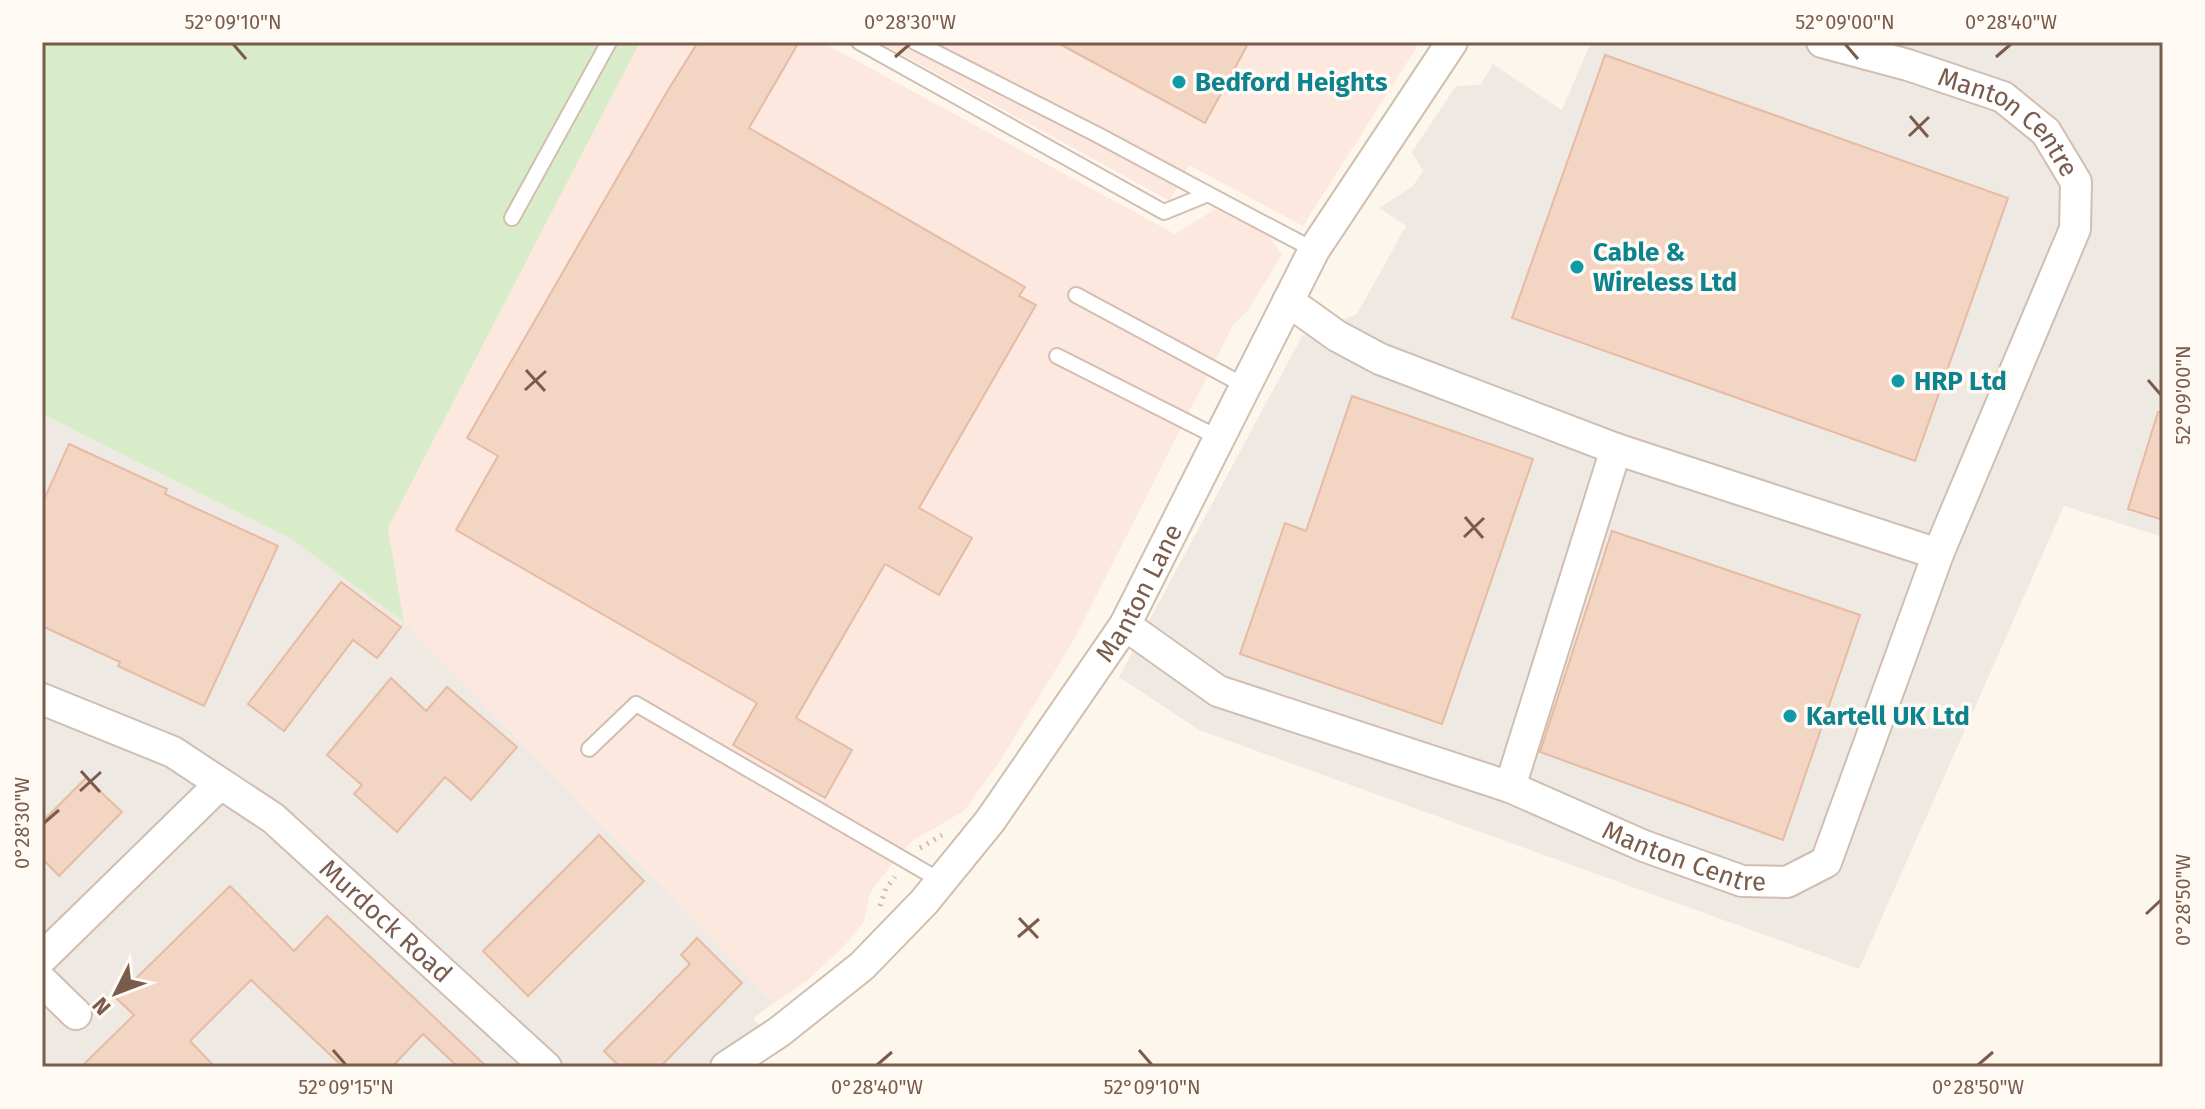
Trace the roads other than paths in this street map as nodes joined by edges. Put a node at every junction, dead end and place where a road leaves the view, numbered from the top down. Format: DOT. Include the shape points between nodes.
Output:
graph roads {
  1 [pos="609,42"];
  2 [pos="859,42"];
  3 [pos="915,42"];
  4 [pos="1452,42"];
  5 [pos="1822,42"];
  6 [pos="1208,194"];
  7 [pos="512,218"];
  8 [pos="1314,250"];
  9 [pos="1076,295"];
  10 [pos="1288,301"];
  11 [pos="1057,356"];
  12 [pos="1245,386"];
  13 [pos="1219,438"];
  14 [pos="1616,449"];
  15 [pos="1938,554"];
  16 [pos="1125,625"];
  17 [pos="42,699"];
  18 [pos="589,749"];
  19 [pos="220,784"];
  20 [pos="1510,787"];
  21 [pos="941,881"];
  22 [pos="42,958"];
  23 [pos="42,981"];
  24 [pos="76,1014"];
  25 [pos="546,1067"];
  26 [pos="726,1067"];
  1 -- 7 [label="lane"];
  2 -- 6 [label="lane" via="1164,212"];
  3 -- 6 [label="lane"];
  4 -- 8 [label="street, Manton Lane"];
  5 -- 15 [label="street, Manton Centre" via="2003,97 2046,132 2076,182 2075,229"];
  6 -- 8 [label="lane"];
  8 -- 10 [label="street, Manton Lane"];
  9 -- 12 [label="lane"];
  10 -- 12 [label="street, Manton Lane"];
  10 -- 14 [label="street" via="1380,359"];
  11 -- 13 [label="lane"];
  12 -- 13 [label="street, Manton Lane"];
  13 -- 16 [label="street, Manton Lane"];
  14 -- 15 [label="street"];
  14 -- 20 [label="street"];
  15 -- 20 [label="street, Manton Centre" via="1826,862 1787,882 1742,881 1644,846"];
  16 -- 20 [label="street, Manton Centre" via="1218,691"];
  16 -- 21 [label="street, Manton Lane" via="990,821"];
  17 -- 19 [label="street, Murdock Road" via="173,752"];
  18 -- 21 [label="lane" via="636,704"];
  19 -- 22 [label="street"];
  19 -- 25 [label="street, Murdock Road" via="273,818"];
  21 -- 26 [label="street, Manton Lane" via="862,966"];
  23 -- 24 [label="street"];
}
